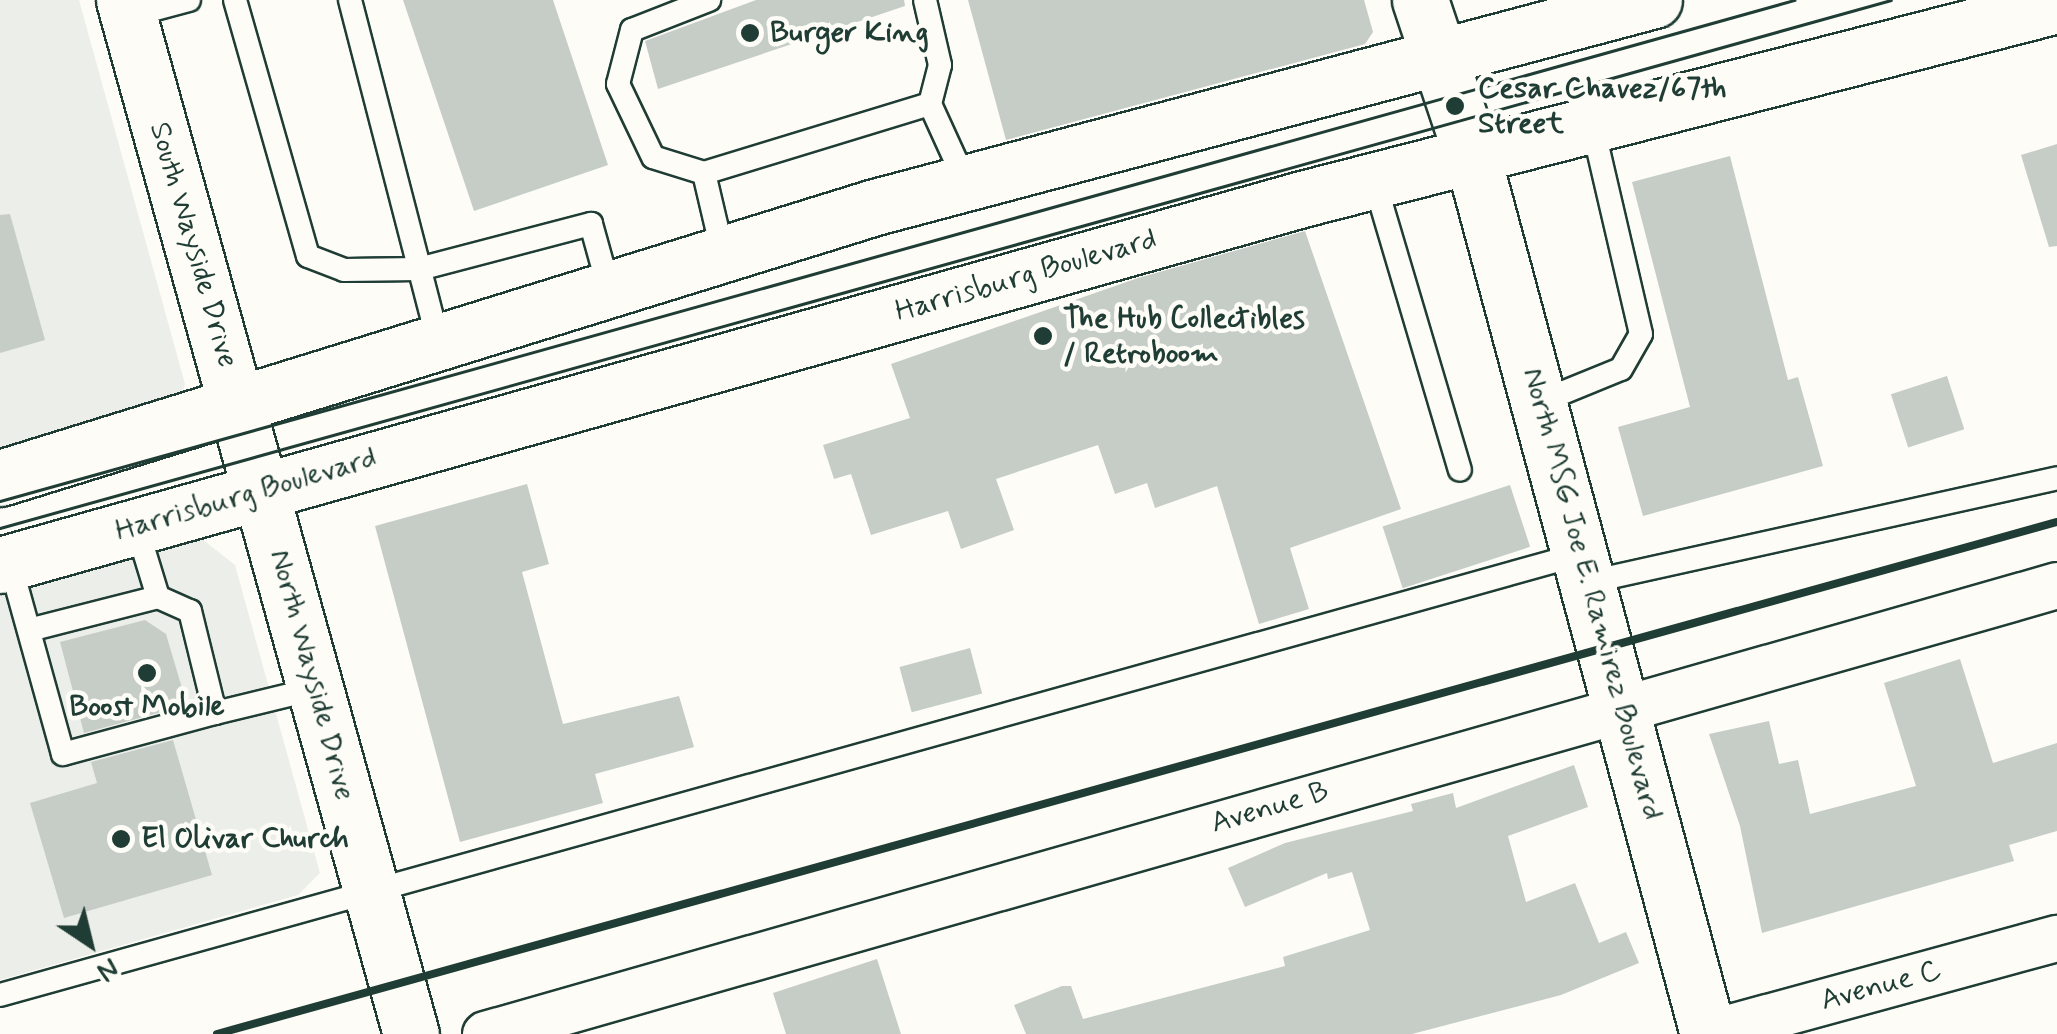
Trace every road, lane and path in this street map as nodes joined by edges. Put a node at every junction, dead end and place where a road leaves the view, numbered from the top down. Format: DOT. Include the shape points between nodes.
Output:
graph roads {
  1 [pos="188,0"];
  2 [pos="235,0"];
  3 [pos="350,0"];
  4 [pos="710,0"];
  5 [pos="925,0"];
  6 [pos="1420,0"];
  7 [pos="1654,0"];
  8 [pos="2057,5"];
  9 [pos="126,8"];
  10 [pos="1436,58"];
  11 [pos="930,104"];
  12 [pos="1592,124"];
  13 [pos="1472,155"];
  14 [pos="704,173"];
  15 [pos="1374,180"];
  16 [pos="966,184"];
  17 [pos="724,256"];
  18 [pos="419,269"];
  19 [pos="610,292"];
  20 [pos="439,346"];
  21 [pos="1540,402"];
  22 [pos="238,406"];
  23 [pos="1460,470"];
  24 [pos="0,478"];
  25 [pos="2057,478"];
  26 [pos="262,490"];
  27 [pos="136,526"];
  28 [pos="5,563"];
  29 [pos="1586,568"];
  30 [pos="2057,585"];
  31 [pos="158,597"];
  32 [pos="28,630"];
  33 [pos="315,689"];
  34 [pos="1623,706"];
  35 [pos="215,713"];
  36 [pos="370,890"];
  37 [pos="2057,938"];
  38 [pos="0,994"];
  39 [pos="411,1034"];
  40 [pos="485,1034"];
  41 [pos="1707,1034"];
  1 -- 9 [label="lane"];
  2 -- 18 [label="lane" via="308,256 344,270"];
  3 -- 18 [label="lane"];
  4 -- 14 [label="lane" via="632,30 618,84 654,156"];
  5 -- 11 [label="lane" via="940,66"];
  6 -- 10 [label="main road, North MSG Joe E. Ramirez Boulevard"];
  7 -- 10 [label="main road"];
  8 -- 12 [label="main road, Harrisburg Boulevard"];
  9 -- 22 [label="main road, South Wayside Drive"];
  10 -- 13 [label="main road, North MSG Joe E. Ramirez Boulevard"];
  10 -- 16 [label="main road"];
  11 -- 14 [label="lane"];
  11 -- 16 [label="lane"];
  12 -- 13 [label="main road, Harrisburg Boulevard"];
  12 -- 21 [label="lane" via="1642,334 1620,369"];
  13 -- 15 [label="main road, Harrisburg Boulevard"];
  13 -- 21 [label="main road, North MSG Joe E. Ramirez Boulevard"];
  14 -- 17 [label="lane"];
  15 -- 23 [label="lane"];
  15 -- 26 [label="main road, Harrisburg Boulevard"];
  16 -- 17 [label="main road"];
  17 -- 19 [label="main road"];
  18 -- 19 [label="lane" via="591,224"];
  18 -- 20 [label="lane"];
  19 -- 20 [label="main road"];
  20 -- 22 [label="main road"];
  21 -- 29 [label="main road, North MSG Joe E. Ramirez Boulevard"];
  22 -- 24 [label="main road"];
  22 -- 26 [label="main road, South Wayside Drive"];
  25 -- 29 [label="lane"];
  26 -- 27 [label="main road, Harrisburg Boulevard"];
  26 -- 33 [label="main road, North Wayside Drive"];
  27 -- 28 [label="main road, Harrisburg Boulevard"];
  27 -- 31 [label="lane"];
  28 -- 32 [label="lane"];
  29 -- 34 [label="main road, North MSG Joe E. Ramirez Boulevard"];
  29 -- 36 [label="lane"];
  30 -- 34 [label="street, Avenue B"];
  31 -- 32 [label="lane"];
  31 -- 35 [label="lane" via="190,611"];
  32 -- 35 [label="lane" via="64,754"];
  33 -- 35 [label="lane"];
  33 -- 36 [label="main road, North Wayside Drive"];
  34 -- 40 [label="street, Avenue B"];
  34 -- 41 [label="main road, North MSG Joe E. Ramirez Boulevard"];
  36 -- 38 [label="lane"];
  36 -- 39 [label="main road, North Wayside Drive"];
  37 -- 41 [label="street, Avenue C"];
}
